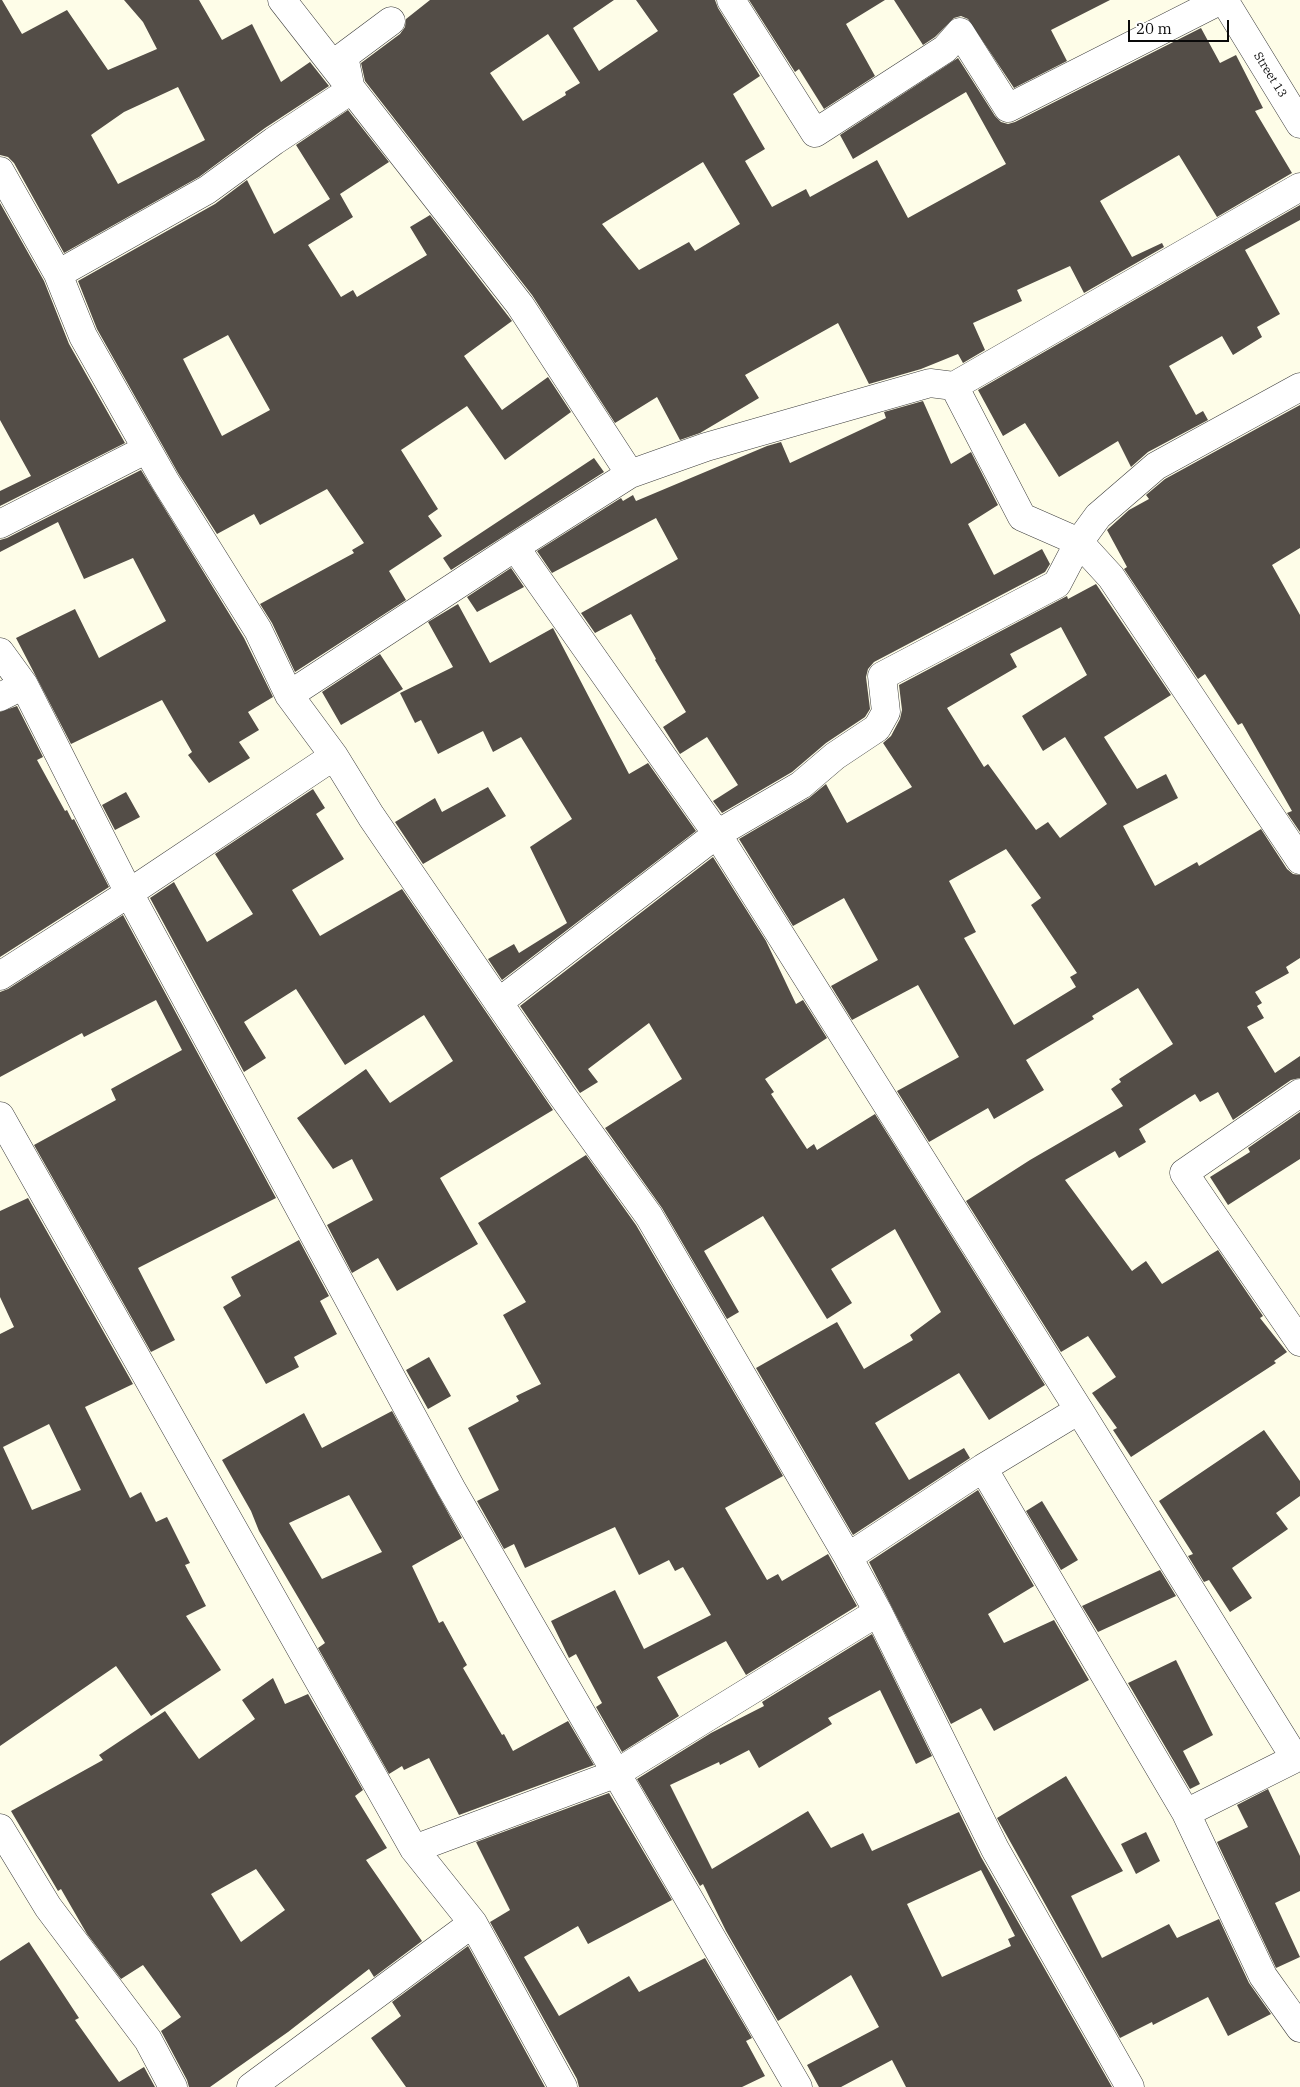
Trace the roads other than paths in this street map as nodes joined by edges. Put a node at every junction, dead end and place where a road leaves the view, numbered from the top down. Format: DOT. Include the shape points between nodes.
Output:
graph roads {
  1 [pos="282,0"];
  2 [pos="731,0"];
  3 [pos="1222,0"];
  4 [pos="391,21"];
  5 [pos="351,90"];
  6 [pos="1300,124"];
  7 [pos="0,171"];
  8 [pos="1300,188"];
  9 [pos="58,274"];
  10 [pos="954,386"];
  11 [pos="1300,387"];
  12 [pos="147,449"];
  13 [pos="630,474"];
  14 [pos="0,524"];
  15 [pos="1079,542"];
  16 [pos="515,547"];
  17 [pos="0,652"];
  18 [pos="24,685"];
  19 [pos="289,695"];
  20 [pos="0,697"];
  21 [pos="334,756"];
  22 [pos="717,834"];
  23 [pos="1300,860"];
  24 [pos="129,893"];
  25 [pos="0,976"];
  26 [pos="499,1002"];
  27 [pos="1300,1093"];
  28 [pos="0,1116"];
  29 [pos="1300,1342"];
  30 [pos="1079,1410"];
  31 [pos="983,1468"];
  32 [pos="848,1557"];
  33 [pos="878,1612"];
  34 [pos="1298,1757"];
  35 [pos="615,1774"];
  36 [pos="1186,1813"];
  37 [pos="0,1828"];
  38 [pos="414,1849"];
  39 [pos="472,1923"];
  40 [pos="1300,2028"];
  41 [pos="173,2087"];
  42 [pos="251,2087"];
  43 [pos="563,2087"];
  44 [pos="798,2087"];
  45 [pos="1130,2087"];
  1 -- 5 [label="street"];
  2 -- 3 [label="street" via="815,134 945,49 960,32 1008,108"];
  3 -- 6 [label="street, Street 13"];
  4 -- 5 [label="street" via="344,56"];
  5 -- 9 [label="street" via="207,190"];
  5 -- 13 [label="street" via="520,305"];
  7 -- 9 [label="street"];
  8 -- 10 [label="street"];
  9 -- 12 [label="street" via="84,336"];
  10 -- 13 [label="street" via="930,384 706,447"];
  10 -- 15 [label="street" via="1022,517"];
  11 -- 15 [label="street" via="1156,466 1098,516"];
  12 -- 14 [label="street"];
  12 -- 19 [label="street" via="258,630"];
  13 -- 16 [label="street"];
  15 -- 22 [label="street" via="1057,584 882,676 886,712 876,728 835,756 801,785"];
  15 -- 23 [label="street" via="1111,577"];
  16 -- 19 [label="street"];
  16 -- 22 [label="street"];
  17 -- 18 [label="street"];
  18 -- 20 [label="street"];
  18 -- 24 [label="street"];
  19 -- 21 [label="street"];
  21 -- 24 [label="street"];
  21 -- 26 [label="street" via="370,816"];
  22 -- 26 [label="street"];
  22 -- 30 [label="street"];
  24 -- 25 [label="street"];
  24 -- 35 [label="street" via="451,1488"];
  26 -- 32 [label="street" via="649,1216"];
  27 -- 29 [label="street" via="1184,1173"];
  28 -- 38 [label="street"];
  30 -- 31 [label="street"];
  30 -- 34 [label="street"];
  31 -- 32 [label="street"];
  31 -- 36 [label="street"];
  32 -- 33 [label="street"];
  33 -- 35 [label="street"];
  33 -- 45 [label="street" via="995,1849"];
  34 -- 36 [label="street"];
  35 -- 38 [label="street"];
  35 -- 44 [label="street"];
  36 -- 40 [label="street" via="1263,1976"];
  37 -- 41 [label="street" via="48,1907 148,2040"];
  38 -- 39 [label="street"];
  39 -- 42 [label="street"];
  39 -- 43 [label="street"];
}
